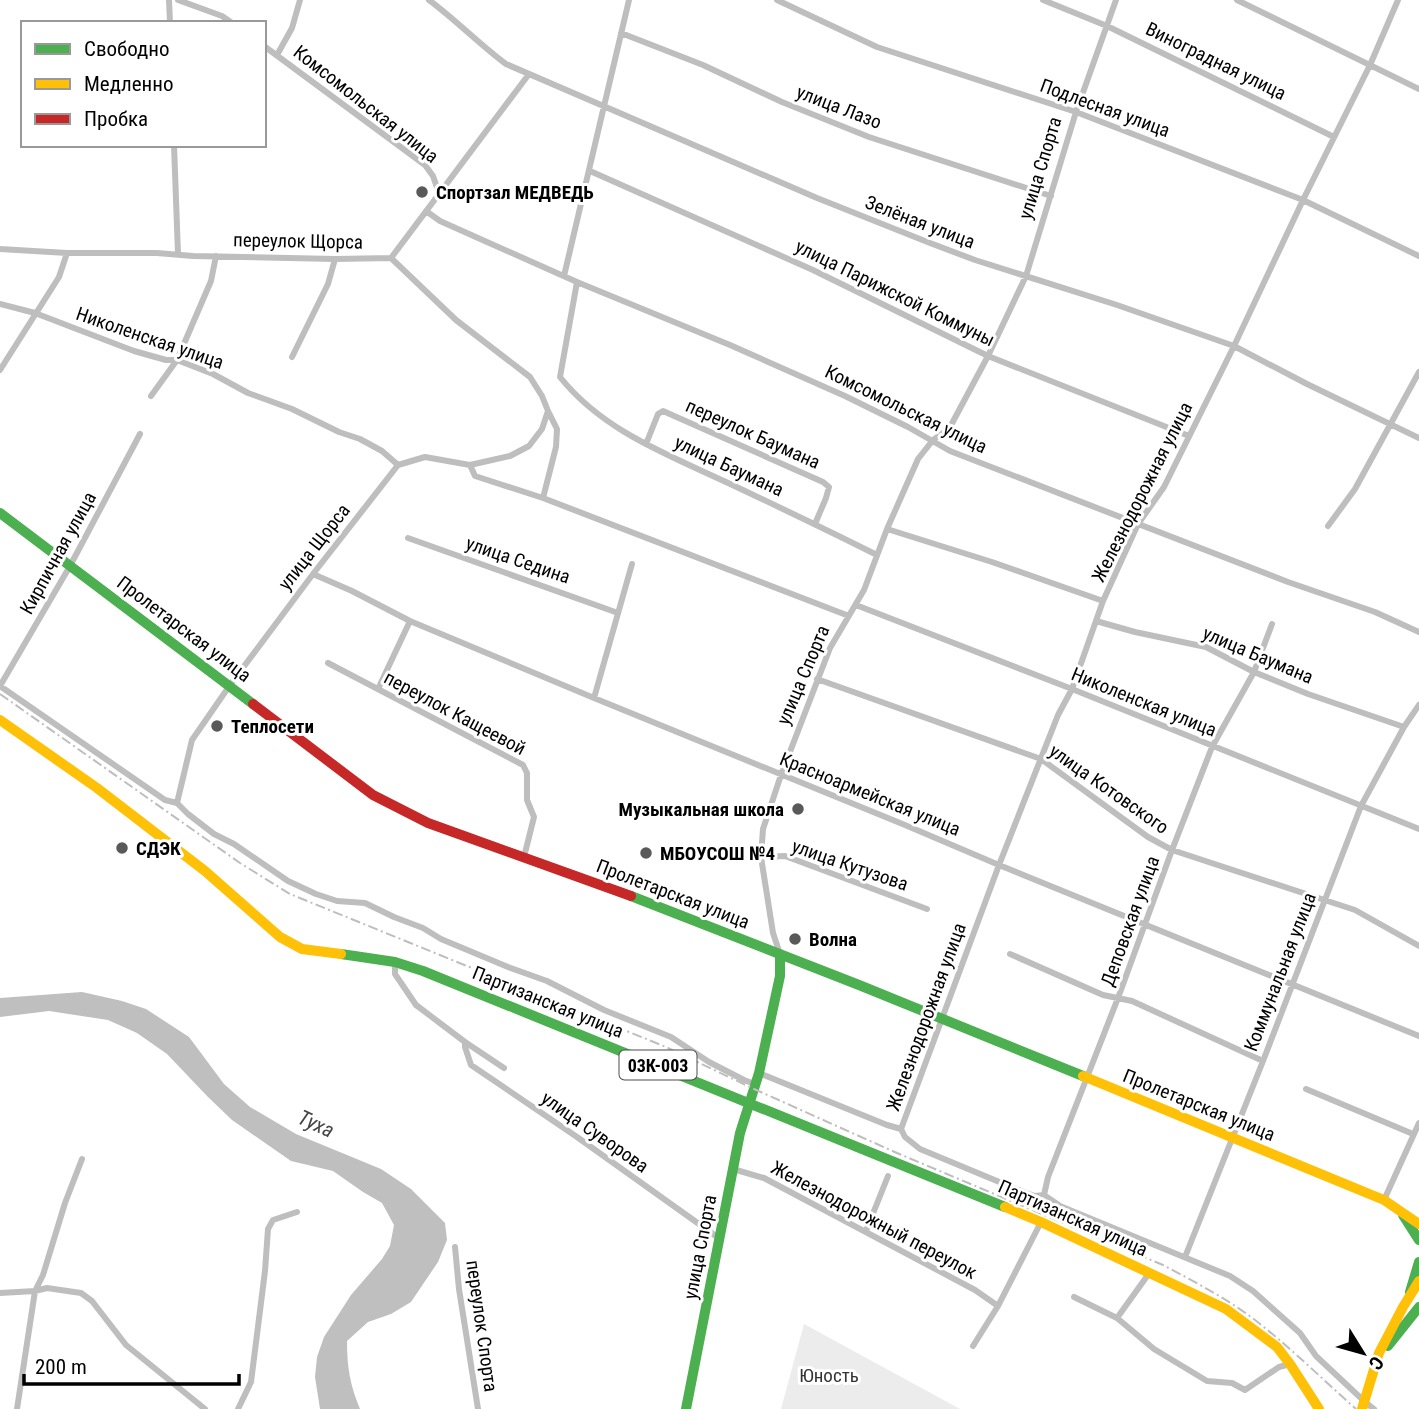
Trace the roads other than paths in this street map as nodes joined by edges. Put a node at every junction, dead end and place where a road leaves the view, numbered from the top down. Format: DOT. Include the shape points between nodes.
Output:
graph roads {
  1 [pos="169,0"];
  2 [pos="178,0"];
  3 [pos="300,0"];
  4 [pos="429,0"];
  5 [pos="629,0"];
  6 [pos="777,0"];
  7 [pos="1043,0"];
  8 [pos="1116,0"];
  9 [pos="1237,0"];
  10 [pos="1398,0"];
  11 [pos="170,21"];
  12 [pos="229,21"];
  13 [pos="1107,26"];
  14 [pos="621,33"];
  15 [pos="266,47"];
  16 [pos="277,55"];
  17 [pos="1370,65"];
  18 [pos="529,74"];
  19 [pos="1419,89"];
  20 [pos="604,107"];
  21 [pos="1076,113"];
  22 [pos="1334,137"];
  23 [pos="174,147"];
  24 [pos="590,171"];
  25 [pos="439,193"];
  26 [pos="1051,196"];
  27 [pos="1303,200"];
  28 [pos="426,211"];
  29 [pos="0,249"];
  30 [pos="67,253"];
  31 [pos="178,254"];
  32 [pos="216,256"];
  33 [pos="1419,256"];
  34 [pos="391,258"];
  35 [pos="335,259"];
  36 [pos="564,276"];
  37 [pos="1026,276"];
  38 [pos="577,282"];
  39 [pos="0,304"];
  40 [pos="35,313"];
  41 [pos="1234,346"];
  42 [pos="988,356"];
  43 [pos="292,357"];
  44 [pos="177,360"];
  45 [pos="0,370"];
  46 [pos="1419,372"];
  47 [pos="151,396"];
  48 [pos="548,411"];
  49 [pos="1391,425"];
  50 [pos="140,434"];
  51 [pos="1189,436"];
  52 [pos="1419,438"];
  53 [pos="933,440"];
  54 [pos="646,444"];
  55 [pos="398,465"];
  56 [pos="470,465"];
  57 [pos="543,498"];
  58 [pos="0,513"];
  59 [pos="815,524"];
  60 [pos="1138,524"];
  61 [pos="1328,526"];
  62 [pos="887,528"];
  63 [pos="408,538"];
  64 [pos="877,555"];
  65 [pos="632,564"];
  66 [pos="70,566"];
  67 [pos="313,574"];
  68 [pos="1103,601"];
  69 [pos="856,605"];
  70 [pos="618,612"];
  71 [pos="849,616"];
  72 [pos="410,621"];
  73 [pos="1096,621"];
  74 [pos="1272,624"];
  75 [pos="1419,632"];
  76 [pos="328,663"];
  77 [pos="1254,672"];
  78 [pos="817,679"];
  79 [pos="230,685"];
  80 [pos="0,686"];
  81 [pos="378,689"];
  82 [pos="1072,689"];
  83 [pos="594,698"];
  84 [pos="1419,705"];
  85 [pos="0,720"];
  86 [pos="1404,727"];
  87 [pos="1213,747"];
  88 [pos="1041,759"];
  89 [pos="781,775"];
  90 [pos="177,803"];
  91 [pos="1361,806"];
  92 [pos="1419,829"];
  93 [pos="1172,850"];
  94 [pos="524,857"];
  95 [pos="761,857"];
  96 [pos="999,865"];
  97 [pos="1325,899"];
  98 [pos="927,909"];
  99 [pos="1146,924"];
  100 [pos="1419,946"];
  101 [pos="780,954"];
  102 [pos="1010,954"];
  103 [pos="395,962"];
  104 [pos="1291,984"];
  105 [pos="1118,998"];
  106 [pos="941,1019"];
  107 [pos="1419,1036"];
  108 [pos="465,1042"];
  109 [pos="1263,1061"];
  110 [pos="504,1068"];
  111 [pos="759,1073"];
  112 [pos="1087,1078"];
  113 [pos="755,1084"];
  114 [pos="1306,1089"];
  115 [pos="749,1102"];
  116 [pos="1419,1123"];
  117 [pos="901,1129"];
  118 [pos="1413,1134"];
  119 [pos="1231,1136"];
  120 [pos="82,1159"];
  121 [pos="733,1169"];
  122 [pos="888,1176"];
  123 [pos="1044,1195"];
  124 [pos="1388,1202"];
  125 [pos="297,1212"];
  126 [pos="1041,1222"];
  127 [pos="1419,1223"];
  128 [pos="866,1231"];
  129 [pos="720,1239"];
  130 [pos="1419,1240"];
  131 [pos="455,1247"];
  132 [pos="1185,1257"];
  133 [pos="1419,1262"];
  134 [pos="1150,1272"];
  135 [pos="1419,1281"];
  136 [pos="35,1291"];
  137 [pos="0,1293"];
  138 [pos="1074,1297"];
  139 [pos="1408,1297"];
  140 [pos="998,1306"];
  141 [pos="1419,1307"];
  142 [pos="1117,1318"];
  143 [pos="974,1346"];
  144 [pos="1290,1364"];
  145 [pos="1372,1373"];
  146 [pos="1363,1405"];
  147 [pos="17,1409"];
  148 [pos="205,1409"];
  149 [pos="238,1409"];
  150 [pos="478,1409"];
  151 [pos="686,1409"];
  152 [pos="1319,1409"];
  153 [pos="1374,1409"];
  1 -- 11 [label="street"];
  2 -- 12 [label="street"];
  3 -- 16 [label="street"];
  4 -- 18 [label="street, Зелёная улица" via="506,64"];
  5 -- 14 [label="street"];
  6 -- 21 [label="street, Подлесная улица" via="877,47"];
  7 -- 13 [label="street, Виноградная улица"];
  8 -- 13 [label="street, улица Спорта"];
  9 -- 17 [label="street"];
  10 -- 17 [label="street, Железнодорожная улица"];
  13 -- 21 [label="street, улица Спорта"];
  13 -- 22 [label="street, Виноградная улица"];
  14 -- 20 [label="street"];
  14 -- 26 [label="street, улица Лазо" via="869,137"];
  15 -- 16 [label="street, Комсомольская улица"];
  16 -- 25 [label="street, Комсомольская улица" via="425,165"];
  17 -- 19 [label="street"];
  17 -- 22 [label="street, Железнодорожная улица"];
  18 -- 20 [label="street, Зелёная улица"];
  18 -- 25 [label="street"];
  20 -- 24 [label="street"];
  20 -- 37 [label="street, Зелёная улица" via="829,203"];
  21 -- 26 [label="street, улица Спорта"];
  21 -- 27 [label="street, Подлесная улица"];
  22 -- 27 [label="street, Железнодорожная улица"];
  23 -- 31 [label="street"];
  24 -- 36 [label="street"];
  24 -- 42 [label="street, улица Парижской Коммуны" via="813,270"];
  25 -- 28 [label="street"];
  26 -- 37 [label="street, улица Спорта"];
  27 -- 33 [label="street, Подлесная улица"];
  27 -- 41 [label="street, Железнодорожная улица"];
  28 -- 34 [label="street"];
  28 -- 36 [label="street, Комсомольская улица"];
  29 -- 30 [label="street, переулок Щорса"];
  30 -- 31 [label="street, переулок Щорса"];
  30 -- 40 [label="street" via="59,277"];
  31 -- 32 [label="street, переулок Щорса"];
  32 -- 35 [label="street, переулок Щорса"];
  32 -- 44 [label="street" via="211,281"];
  34 -- 35 [label="street, переулок Щорса"];
  34 -- 48 [label="street, переулок Щорса" via="456,320 530,377"];
  35 -- 43 [label="street" via="328,284"];
  36 -- 38 [label="street, Комсомольская улица"];
  37 -- 41 [label="street, Зелёная улица"];
  37 -- 42 [label="street, улица Спорта"];
  38 -- 53 [label="street, Комсомольская улица" via="845,396"];
  38 -- 54 [label="street, улица Баумана" via="560,377 575,396"];
  39 -- 40 [label="street, Николенская улица"];
  40 -- 44 [label="street, Николенская улица" via="134,351"];
  40 -- 45 [label="street"];
  41 -- 49 [label="street, Зелёная улица"];
  41 -- 51 [label="street, Железнодорожная улица"];
  42 -- 51 [label="street, улица Парижской Коммуны"];
  42 -- 53 [label="street, улица Спорта" via="949,429"];
  44 -- 47 [label="street"];
  44 -- 55 [label="street, Николенская улица" via="360,439"];
  46 -- 49 [label="street"];
  48 -- 56 [label="street" via="542,429 528,446 510,456"];
  48 -- 57 [label="street" via="557,429 556,447"];
  49 -- 52 [label="street, Зелёная улица"];
  49 -- 61 [label="street"];
  50 -- 66 [label="street, Кирпичная улица"];
  51 -- 60 [label="street, Железнодорожная улица" via="1164,487"];
  53 -- 60 [label="street, Комсомольская улица" via="950,451"];
  53 -- 62 [label="street, улица Спорта" via="918,459"];
  54 -- 59 [label="street, улица Баумана"];
  54 -- 59 [label="street, переулок Баумана" via="663,411 823,482 828,487 826,498"];
  55 -- 56 [label="street" via="425,457"];
  55 -- 67 [label="street, улица Щорса"];
  56 -- 57 [label="street" via="475,476"];
  57 -- 71 [label="street"];
  58 -- 66 [label="street, Пролетарская улица"];
  59 -- 64 [label="street, улица Баумана"];
  60 -- 68 [label="street, Железнодорожная улица"];
  60 -- 75 [label="street, Комсомольская улица"];
  62 -- 64 [label="street, улица Спорта"];
  62 -- 68 [label="street"];
  63 -- 70 [label="street, улица Седина"];
  64 -- 69 [label="street, улица Спорта"];
  65 -- 70 [label="street"];
  66 -- 79 [label="street, Пролетарская улица"];
  66 -- 80 [label="street, Кирпичная улица"];
  67 -- 72 [label="street, Красноармейская улица"];
  67 -- 79 [label="street, улица Щорса"];
  68 -- 73 [label="street, Железнодорожная улица"];
  69 -- 71 [label="street, улица Спорта"];
  69 -- 82 [label="street, Николенская улица"];
  70 -- 83 [label="street"];
  71 -- 78 [label="street, улица Спорта"];
  72 -- 81 [label="street"];
  72 -- 83 [label="street, Красноармейская улица"];
  73 -- 77 [label="street, улица Баумана" via="1206,647"];
  73 -- 82 [label="street, Железнодорожная улица"];
  74 -- 77 [label="street, Деповская улица"];
  76 -- 81 [label="street, переулок Кащеевой"];
  77 -- 86 [label="street, улица Баумана"];
  77 -- 87 [label="street, Деповская улица"];
  78 -- 88 [label="street, улица Котовского"];
  78 -- 89 [label="street, улица Спорта"];
  79 -- 90 [label="street, улица Щорса" via="192,740"];
  79 -- 94 [label="street, Пролетарская улица" via="397,810"];
  80 -- 90 [label="street, Партизанская улица" via="165,800"];
  81 -- 94 [label="street, переулок Кащеевой" via="523,765 534,817"];
  82 -- 87 [label="street, Николенская улица"];
  82 -- 88 [label="street, Железнодорожная улица"];
  83 -- 89 [label="street, Красноармейская улица"];
  84 -- 86 [label="street, Коммунальная улица"];
  85 -- 103 [label="street, Партизанская улица / 03К-003" via="205,871 280,937 302,949"];
  86 -- 91 [label="street, Коммунальная улица"];
  87 -- 91 [label="street, Николенская улица"];
  87 -- 93 [label="street, Деповская улица"];
  88 -- 93 [label="street, улица Котовского"];
  88 -- 96 [label="street, Железнодорожная улица"];
  89 -- 95 [label="street, улица Спорта" via="763,829"];
  89 -- 96 [label="street, Красноармейская улица"];
  90 -- 113 [label="street, Партизанская улица" via="214,834 288,881 337,901 365,903 547,981 671,1037"];
  91 -- 92 [label="street, Николенская улица"];
  91 -- 97 [label="street, Коммунальная улица"];
  93 -- 97 [label="street, улица Котовского"];
  93 -- 99 [label="street, Деповская улица"];
  94 -- 101 [label="street, Пролетарская улица"];
  95 -- 98 [label="street, улица Кутузова" via="785,856"];
  95 -- 101 [label="street, улица Спорта"];
  96 -- 99 [label="street, Красноармейская улица"];
  96 -- 106 [label="street, Железнодорожная улица"];
  97 -- 100 [label="street, улица Котовского" via="1355,910"];
  97 -- 104 [label="street, Коммунальная улица"];
  99 -- 104 [label="street, Красноармейская улица"];
  99 -- 105 [label="street, Деповская улица"];
  101 -- 106 [label="street, Пролетарская улица"];
  101 -- 111 [label="street, улица Спорта" via="780,976"];
  102 -- 105 [label="street"];
  103 -- 108 [label="street, улица Суворова" via="395,974 416,1005"];
  103 -- 115 [label="street, Партизанская улица / 03К-003"];
  104 -- 107 [label="street, Красноармейская улица"];
  104 -- 109 [label="street, Коммунальная улица"];
  105 -- 109 [label="street"];
  105 -- 112 [label="street, Деповская улица"];
  106 -- 112 [label="street, Пролетарская улица"];
  106 -- 117 [label="street, Железнодорожная улица"];
  108 -- 110 [label="street, улица Суворова"];
  108 -- 129 [label="street, улица Суворова" via="471,1065"];
  109 -- 119 [label="street, Коммунальная улица"];
  111 -- 113 [label="street, улица Спорта"];
  111 -- 117 [label="street, Партизанская улица"];
  112 -- 119 [label="street, Пролетарская улица"];
  112 -- 123 [label="street, Деповская улица"];
  113 -- 115 [label="street, улица Спорта"];
  114 -- 118 [label="street"];
  115 -- 121 [label="street, улица Спорта"];
  115 -- 126 [label="street, Партизанская улица / 03К-003"];
  116 -- 118 [label="street"];
  117 -- 123 [label="street, Партизанская улица" via="920,1149 1026,1193"];
  118 -- 124 [label="street"];
  119 -- 124 [label="street, Пролетарская улица"];
  119 -- 132 [label="street, Коммунальная улица"];
  120 -- 136 [label="street"];
  121 -- 128 [label="street, Железнодорожный переулок" via="764,1178"];
  121 -- 129 [label="street, улица Спорта"];
  122 -- 128 [label="street"];
  123 -- 132 [label="street, Партизанская улица" via="1060,1206"];
  124 -- 127 [label="street, Пролетарская улица"];
  124 -- 130 [label="street, Пролетарская улица"];
  125 -- 149 [label="street" via="273,1220 268,1229 251,1382"];
  126 -- 134 [label="street, Партизанская улица / 03К-003"];
  126 -- 140 [label="street"];
  128 -- 140 [label="street, Железнодорожный переулок"];
  129 -- 151 [label="street, улица Спорта"];
  131 -- 150 [label="street, переулок Спорта"];
  132 -- 146 [label="street, Партизанская улица" via="1253,1291 1300,1333"];
  133 -- 139 [label="street"];
  134 -- 142 [label="street"];
  134 -- 144 [label="street, Партизанская улица / 03К-003" via="1226,1308 1277,1347"];
  135 -- 139 [label="street"];
  136 -- 137 [label="street"];
  136 -- 147 [label="street"];
  136 -- 148 [label="street" via="47,1288 81,1293 126,1345"];
  138 -- 142 [label="street"];
  139 -- 145 [label="street"];
  140 -- 143 [label="street"];
  141 -- 145 [label="street"];
  142 -- 144 [label="street" via="1154,1349 1208,1381 1232,1383 1245,1390"];
  144 -- 152 [label="street, Партизанская улица / 03К-003"];
  145 -- 146 [label="street"];
  146 -- 153 [label="street, Партизанская улица"];
}
